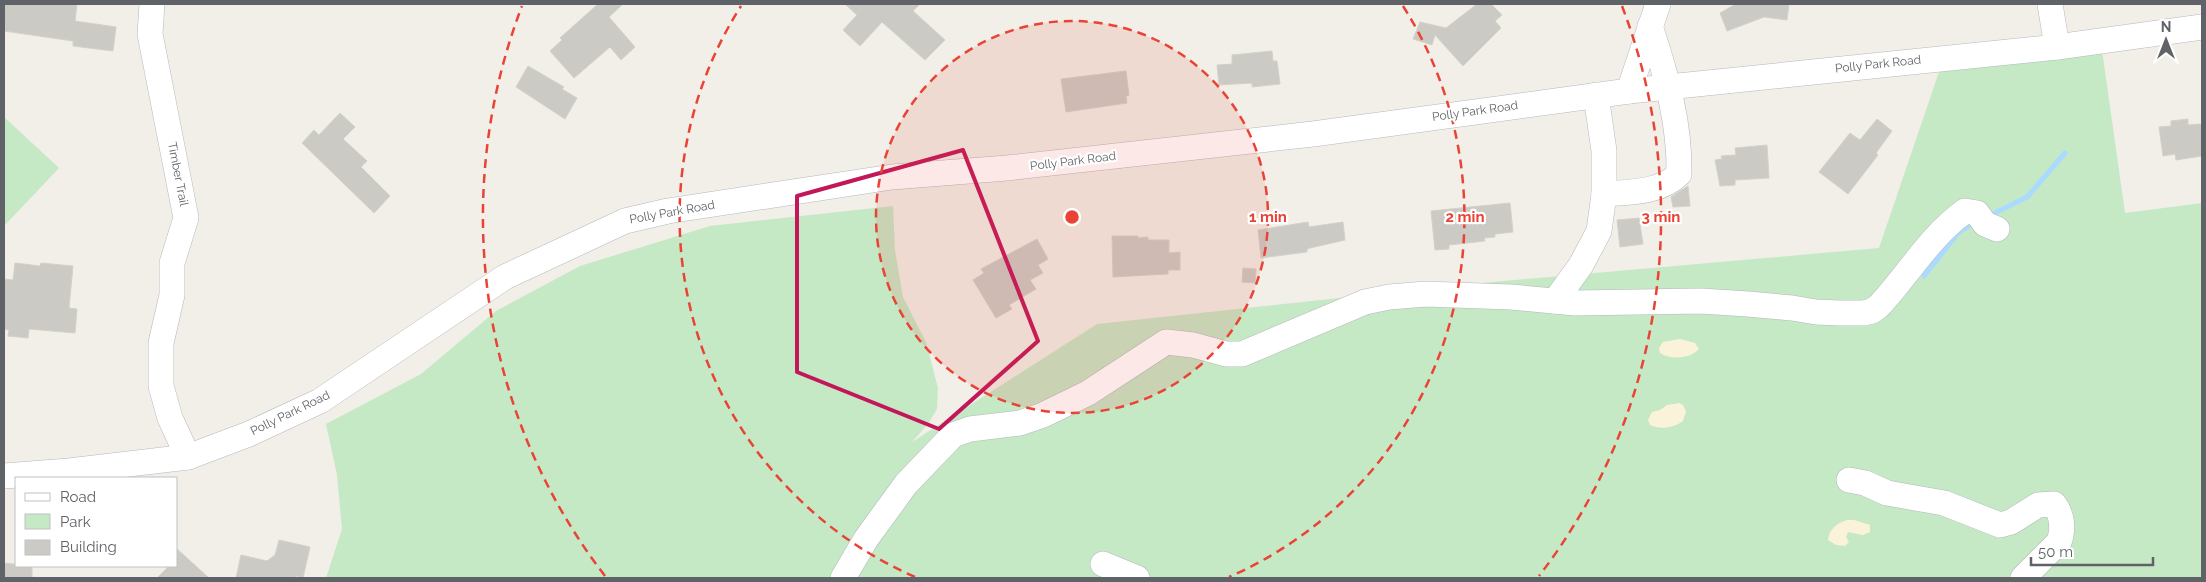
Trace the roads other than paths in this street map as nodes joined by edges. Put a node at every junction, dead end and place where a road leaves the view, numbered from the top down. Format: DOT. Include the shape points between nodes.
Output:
graph roads {
  1 [pos="152,4"];
  2 [pos="2050,4"];
  3 [pos="1654,15"];
  4 [pos="2202,27"];
  5 [pos="2057,47"];
  6 [pos="1670,86"];
  7 [pos="1629,91"];
  8 [pos="1596,95"];
  9 [pos="1604,194"];
  10 [pos="1997,229"];
  11 [pos="1555,301"];
  12 [pos="188,457"];
  13 [pos="4,476"];
  14 [pos="1850,480"];
  15 [pos="1103,564"];
  16 [pos="843,578"];
  17 [pos="1137,578"];
  18 [pos="2023,578"];
  1 -- 12 [label="street, Timber Trail" via="150,34 186,218 172,262 172,295 161,343 161,386 170,418"];
  2 -- 5 [label="street"];
  3 -- 6 [label="street"];
  3 -- 7 [label="street"];
  4 -- 5 [label="street, Polly Park Road"];
  5 -- 6 [label="street, Polly Park Road"];
  6 -- 7 [label="street, Polly Park Road"];
  6 -- 9 [label="street" via="1680,155 1679,174 1670,184 1655,188"];
  7 -- 8 [label="street, Polly Park Road"];
  8 -- 9 [label="street" via="1604,151"];
  8 -- 12 [label="street, Polly Park Road" via="1313,134 892,178 625,220 505,278 320,401 249,434"];
  9 -- 11 [label="street" via="1599,231 1581,265"];
  10 -- 11 [label="street" via="1985,224 1977,213 1965,211 1930,243 1879,306 1864,313 1701,302"];
  11 -- 16 [label="street" via="1426,294 1389,297 1365,302 1242,354 1166,342 1088,393 1043,415 1020,423 970,429 953,435 906,484 866,539"];
  12 -- 13 [label="street, Polly Park Road"];
  14 -- 18 [label="street" via="1887,493 1944,502 2000,526 2038,505 2054,504 2061,519 2059,542"];
  15 -- 17 [label="street"];
}
